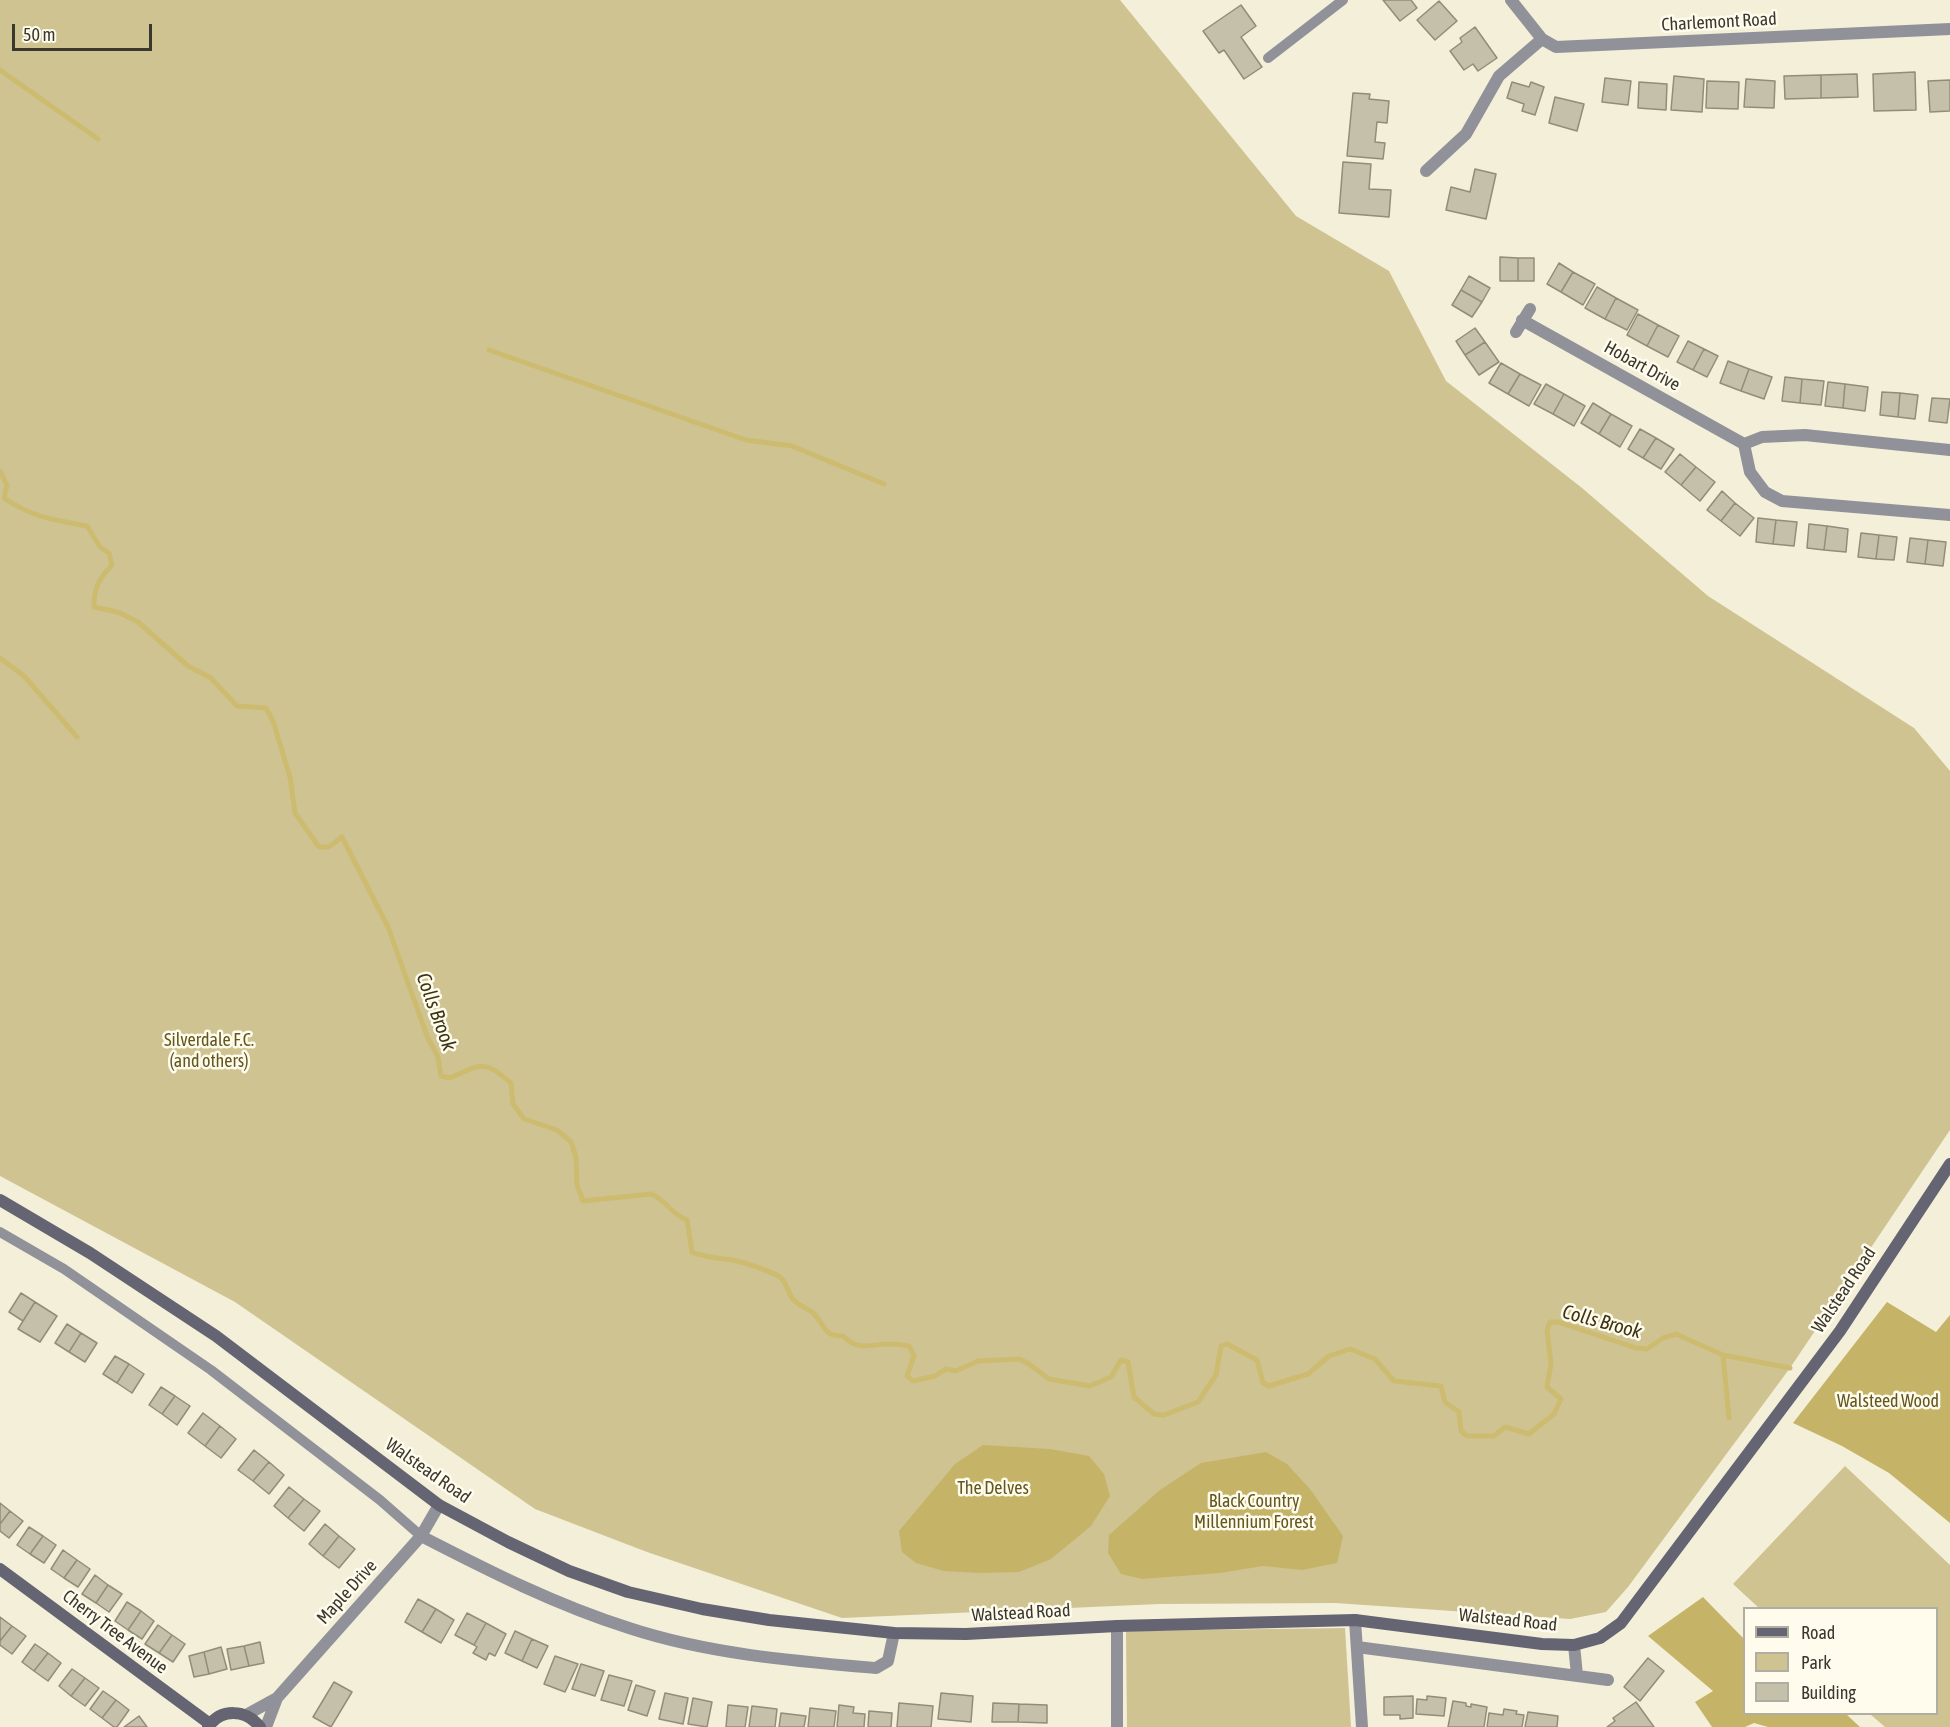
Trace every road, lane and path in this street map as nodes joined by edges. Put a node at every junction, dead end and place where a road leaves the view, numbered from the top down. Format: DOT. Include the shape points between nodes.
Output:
graph roads {
  1 [pos="1343,0"];
  2 [pos="1511,0"];
  3 [pos="1950,29"];
  4 [pos="1542,39"];
  5 [pos="1268,58"];
  6 [pos="1426,171"];
  7 [pos="1530,309"];
  8 [pos="1744,444"];
  9 [pos="1950,450"];
  10 [pos="1950,515"];
  11 [pos="1950,1164"];
  12 [pos="0,1200"];
  13 [pos="0,1232"];
  14 [pos="439,1505"];
  15 [pos="421,1536"];
  16 [pos="0,1569"];
  17 [pos="1355,1620"];
  18 [pos="1118,1626"];
  19 [pos="894,1633"];
  20 [pos="1574,1645"];
  21 [pos="1357,1647"];
  22 [pos="1577,1675"];
  23 [pos="1608,1680"];
  24 [pos="277,1698"];
  25 [pos="246,1715"];
  26 [pos="209,1725"];
  27 [pos="260,1727"];
  28 [pos="266,1727"];
  29 [pos="1117,1727"];
  30 [pos="1362,1727"];
  1 -- 5 [label="lane"];
  2 -- 4 [label="street"];
  3 -- 4 [label="street, Charlemont Road" via="1556,47"];
  4 -- 6 [label="street" via="1499,76 1466,134"];
  7 -- 8 [label="street, Hobart Drive" via="1519,326"];
  8 -- 9 [label="street" via="1762,437 1805,435"];
  8 -- 10 [label="street" via="1750,472 1765,492 1782,501"];
  11 -- 20 [label="street, Walstead Road" via="1840,1331 1622,1623 1600,1638"];
  12 -- 14 [label="street, Walstead Road" via="90,1253 216,1336"];
  13 -- 15 [label="lane" via="64,1269 211,1370"];
  14 -- 15 [label="street, Maple Drive"];
  14 -- 19 [label="street, Walstead Road" via="568,1571 628,1592 769,1620"];
  15 -- 19 [label="street" via="568,1607 687,1643 876,1668 888,1661"];
  15 -- 24 [label="street, Maple Drive"];
  16 -- 26 [label="street, Cherry Tree Avenue"];
  17 -- 18 [label="street, Walstead Road"];
  17 -- 20 [label="street, Walstead Road"];
  17 -- 21 [label="street"];
  18 -- 19 [label="street, Walstead Road" via="966,1634"];
  18 -- 29 [label="street"];
  20 -- 22 [label="street"];
  21 -- 22 [label="street"];
  21 -- 30 [label="street"];
  22 -- 23 [label="street"];
  24 -- 25 [label="street, Maple Drive"];
  24 -- 28 [label="street, Maple Drive"];
  25 -- 26 [label="street, Maple Drive" via="235,1712 220,1716"];
  25 -- 27 [label="street"];
}
